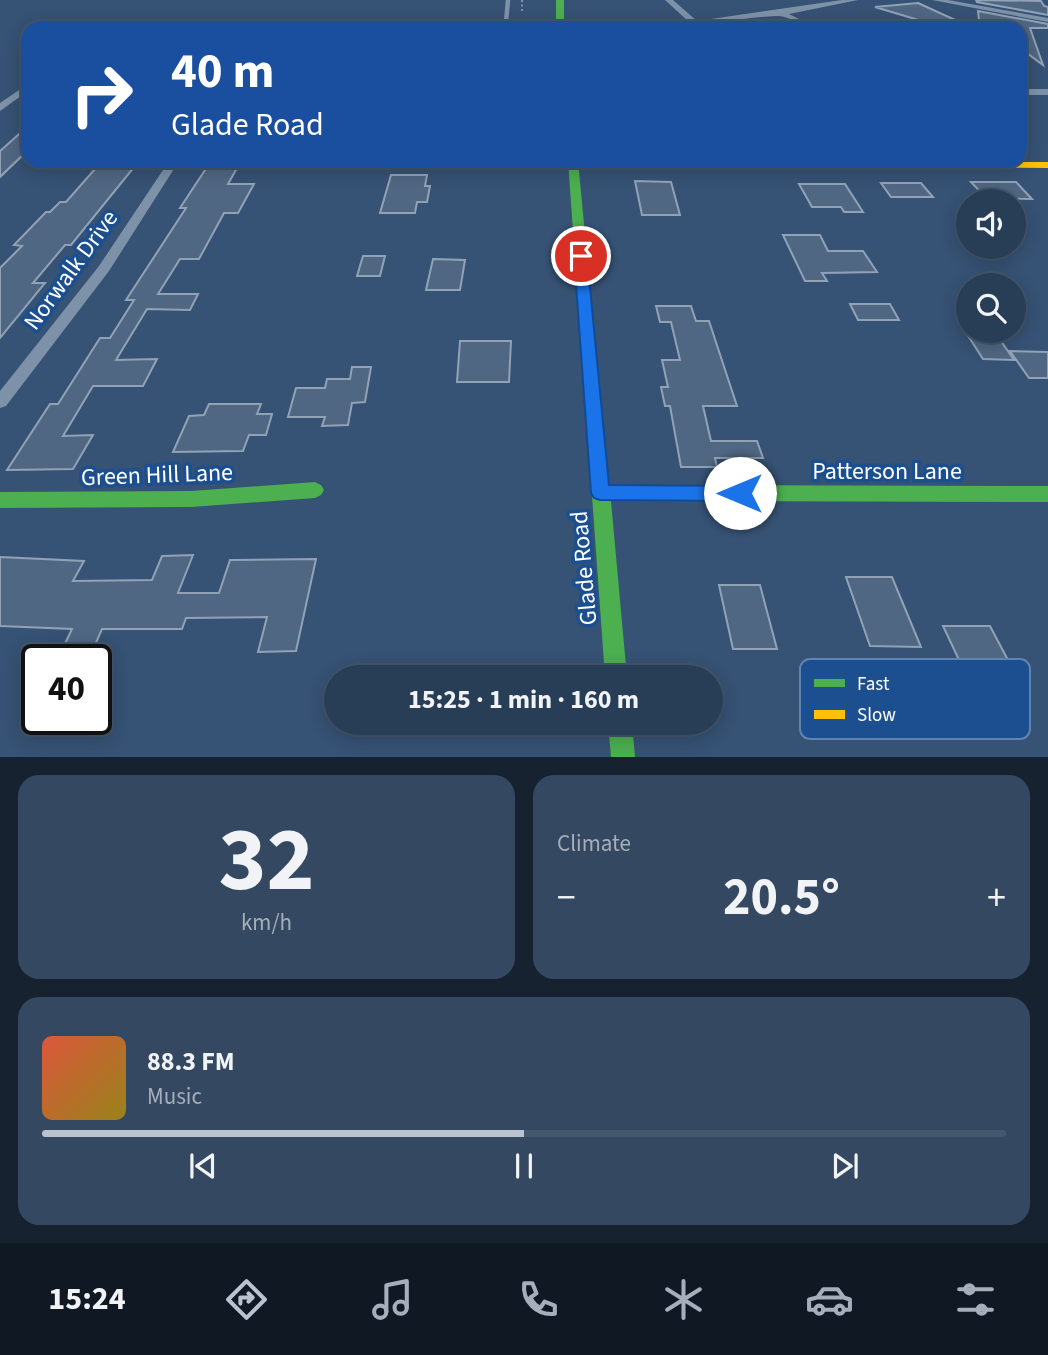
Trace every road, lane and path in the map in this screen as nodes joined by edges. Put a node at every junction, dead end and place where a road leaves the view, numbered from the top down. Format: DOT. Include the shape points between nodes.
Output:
graph roads {
  1 [pos="508,0"];
  2 [pos="560,0"];
  3 [pos="669,0"];
  4 [pos="853,0"];
  5 [pos="936,0"];
  6 [pos="781,13"];
  7 [pos="1048,20"];
  8 [pos="506,21"];
  9 [pos="560,21"];
  10 [pos="694,21"];
  11 [pos="720,21"];
  12 [pos="798,21"];
  13 [pos="21,92"];
  14 [pos="1027,92"];
  15 [pos="1048,92"];
  16 [pos="0,108"];
  17 [pos="1027,165"];
  18 [pos="1048,165"];
  19 [pos="169,168"];
  20 [pos="573,168"];
  21 [pos="0,402"];
  22 [pos="315,491"];
  23 [pos="600,493"];
  24 [pos="1048,495"];
  25 [pos="0,500"];
  26 [pos="615,665"];
  27 [pos="621,735"];
  28 [pos="623,757"];
  1 -- 8 [label="lane"];
  2 -- 9 [label="street"];
  3 -- 10 [label="street"];
  4 -- 6 [label="street"];
  5 -- 7 [label="street"];
  6 -- 11 [label="street"];
  6 -- 12 [label="street"];
  13 -- 16 [label="street"];
  14 -- 15 [label="street"];
  17 -- 18 [label="street"];
  19 -- 21 [label="street, Norwalk Drive" via="104,268"];
  20 -- 23 [label="street, Glade Road"];
  22 -- 25 [label="street, Green Hill Lane" via="191,499"];
  23 -- 24 [label="street, Patterson Lane"];
  23 -- 26 [label="street, Glade Road"];
  27 -- 28 [label="street"];
}
